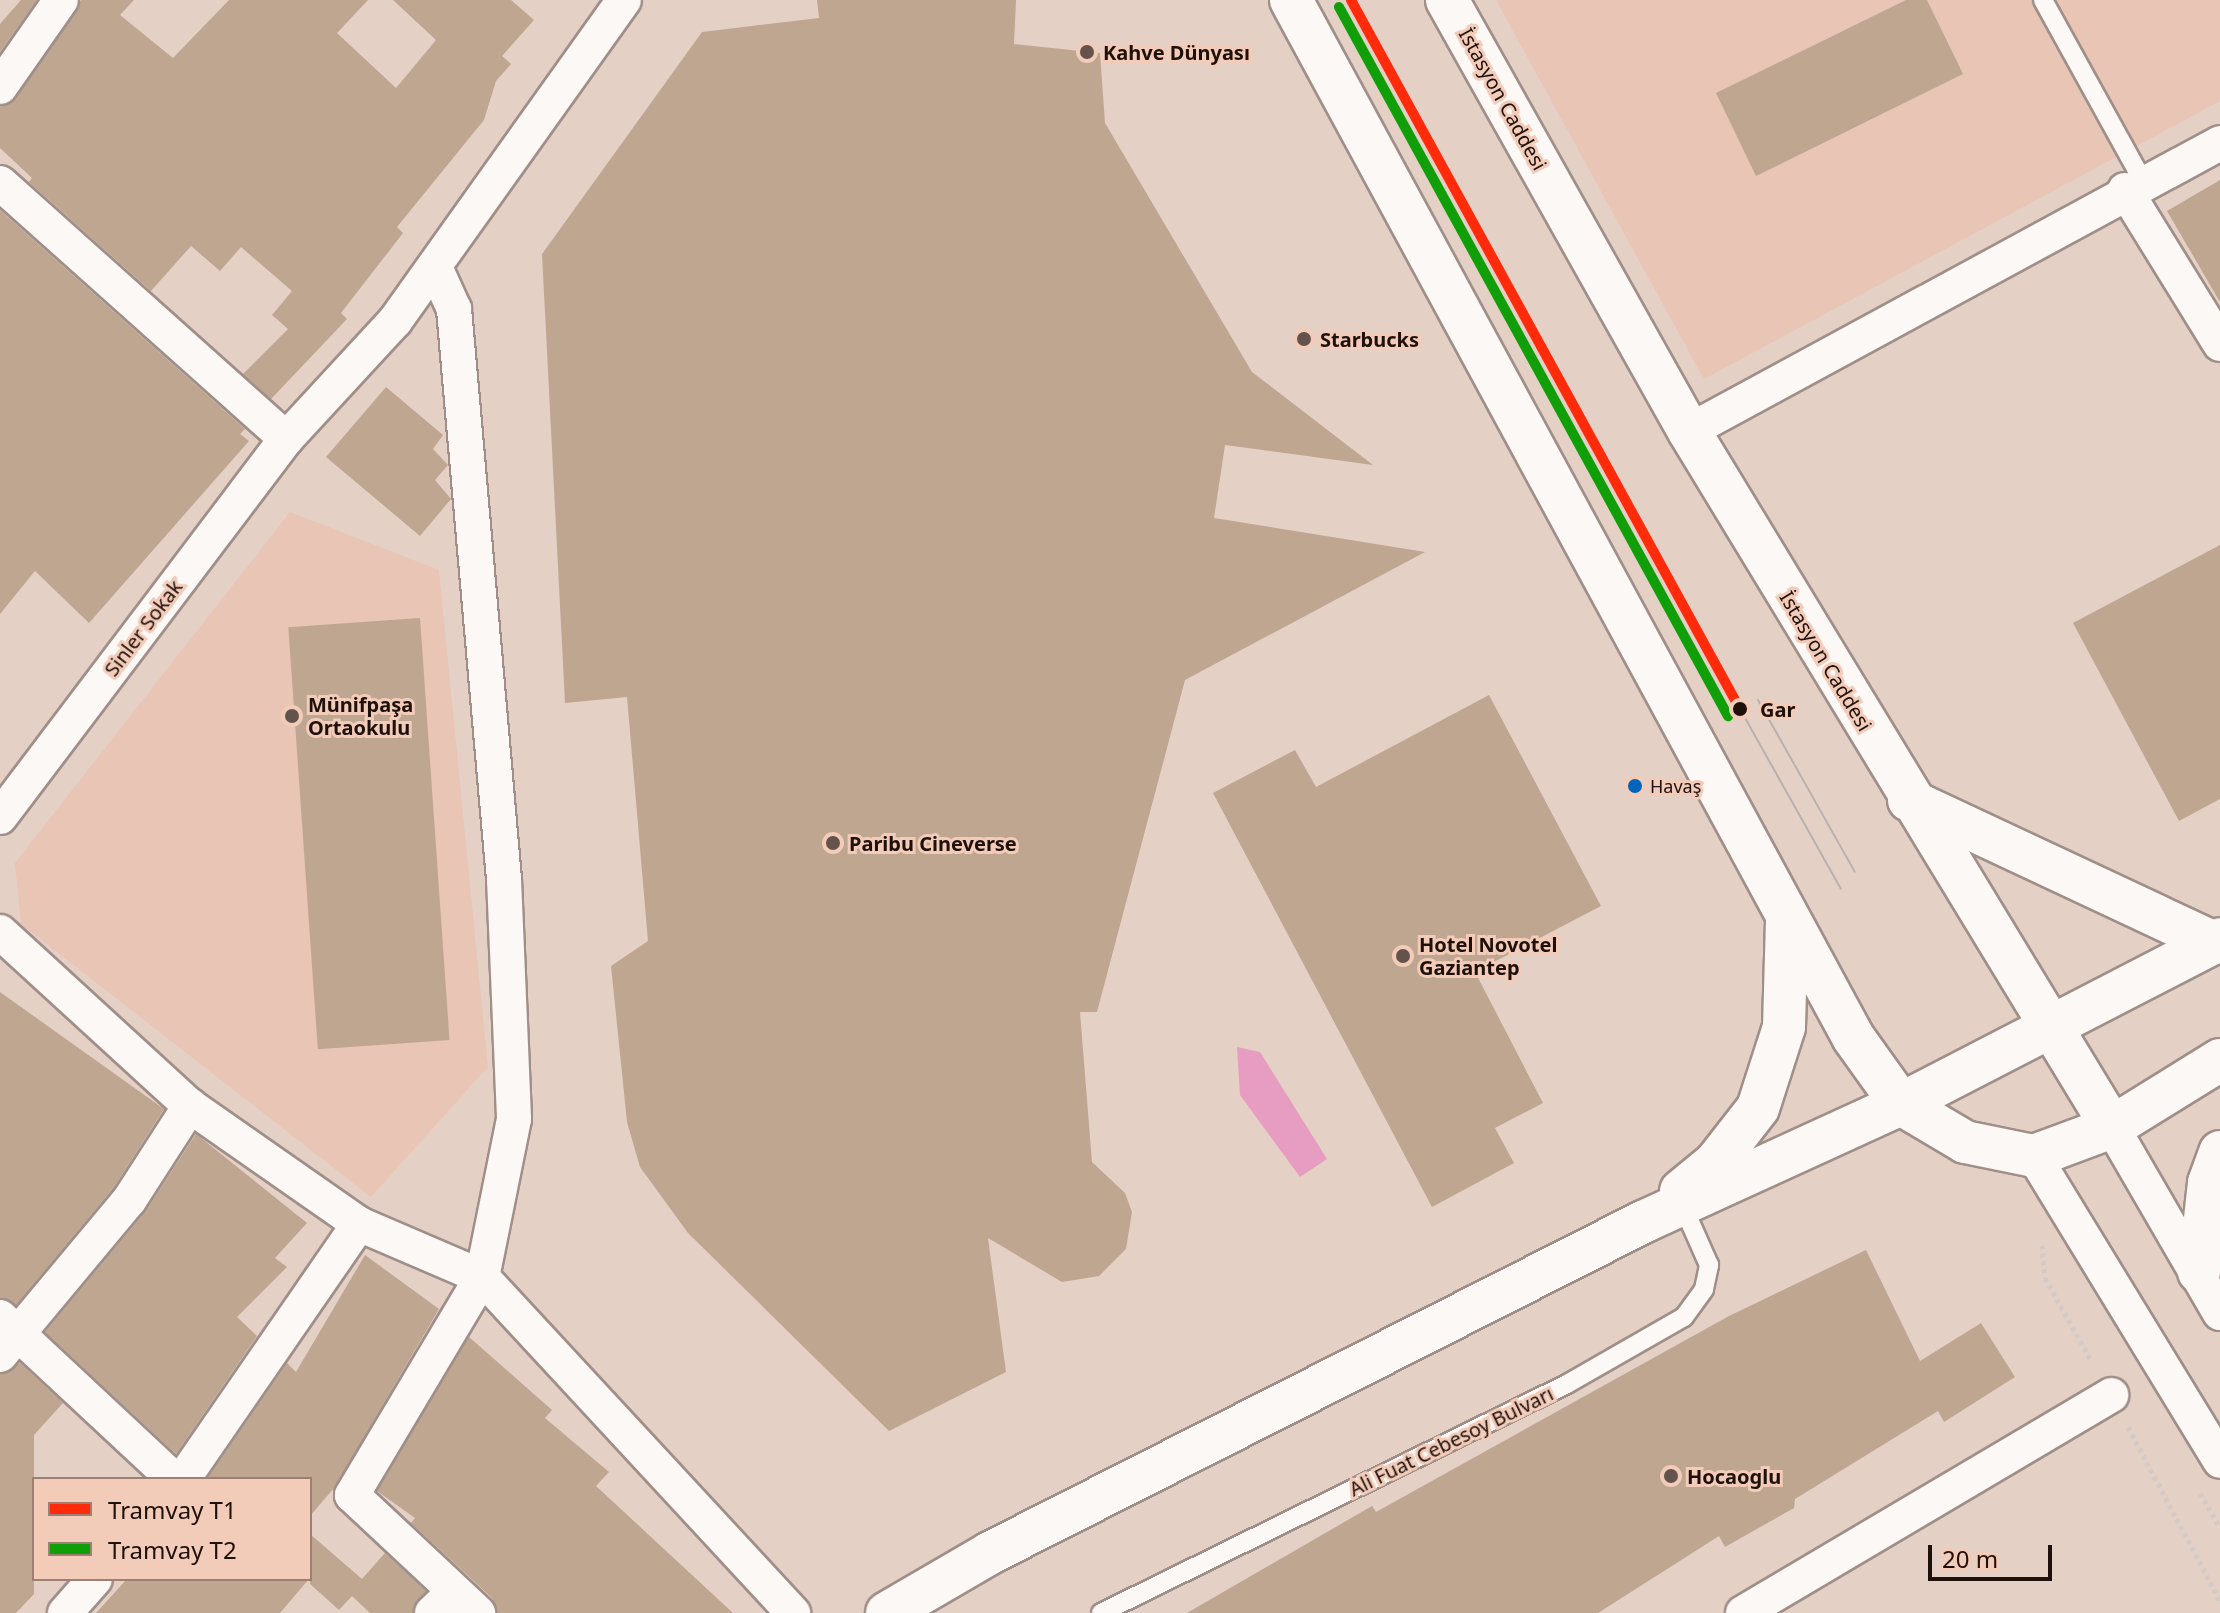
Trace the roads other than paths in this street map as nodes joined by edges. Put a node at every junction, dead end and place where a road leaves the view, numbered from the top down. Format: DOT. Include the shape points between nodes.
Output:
graph roads {
  1 [pos="61,0"];
  2 [pos="1291,0"];
  3 [pos="1447,0"];
  4 [pos="2043,0"];
  5 [pos="617,3"];
  6 [pos="0,87"];
  7 [pos="2220,143"];
  8 [pos="0,183"];
  9 [pos="2134,186"];
  10 [pos="435,267"];
  11 [pos="2220,344"];
  12 [pos="1689,431"];
  13 [pos="286,439"];
  14 [pos="1909,800"];
  15 [pos="0,817"];
  16 [pos="1785,903"];
  17 [pos="0,932"];
  18 [pos="2217,941"];
  19 [pos="2050,1027"];
  20 [pos="2220,1060"];
  21 [pos="1901,1104"];
  22 [pos="190,1106"];
  23 [pos="2112,1127"];
  24 [pos="2220,1152"];
  25 [pos="2034,1156"];
  26 [pos="1682,1204"];
  27 [pos="1643,1222"];
  28 [pos="359,1224"];
  29 [pos="2199,1272"];
  30 [pos="482,1277"];
  31 [pos="2220,1313"];
  32 [pos="6,1335"];
  33 [pos="2111,1395"];
  34 [pos="2220,1461"];
  35 [pos="172,1477"];
  36 [pos="184,1477"];
  37 [pos="93,1581"];
  38 [pos="454,1606"];
  39 [pos="65,1613"];
  40 [pos="793,1613"];
  41 [pos="887,1613"];
  42 [pos="1101,1613"];
  43 [pos="1743,1613"];
  1 -- 6 [label="street"];
  2 -- 16 [label="street"];
  3 -- 12 [label="street, İstasyon Caddesi"];
  4 -- 9 [label="lane"];
  5 -- 10 [label="street, Sinler Sokak"];
  7 -- 9 [label="street"];
  8 -- 13 [label="street"];
  9 -- 11 [label="street"];
  9 -- 12 [label="street"];
  10 -- 13 [label="street, Sinler Sokak" via="395,321"];
  10 -- 30 [label="street" via="454,309 504,879 514,1119"];
  12 -- 14 [label="street, İstasyon Caddesi"];
  13 -- 15 [label="street, Sinler Sokak"];
  14 -- 18 [label="street"];
  14 -- 19 [label="street, İstasyon Caddesi"];
  16 -- 21 [label="street" via="1853,1037"];
  16 -- 27 [label="street" via="1789,986 1774,1067 1758,1108 1716,1162"];
  17 -- 22 [label="street"];
  18 -- 19 [label="street"];
  19 -- 21 [label="street"];
  19 -- 23 [label="street, İstasyon Caddesi"];
  20 -- 23 [label="street"];
  21 -- 25 [label="street" via="1965,1142"];
  21 -- 26 [label="street"];
  22 -- 28 [label="street"];
  22 -- 32 [label="street" via="130,1199"];
  23 -- 25 [label="street"];
  23 -- 29 [label="street, İstasyon Caddesi"];
  24 -- 29 [label="street" via="2209,1183"];
  25 -- 34 [label="street"];
  26 -- 27 [label="street"];
  26 -- 42 [label="lane, Ali Fuat Cebesoy Bulvarı" via="1709,1265 1704,1289 1684,1317 1567,1384"];
  27 -- 41 [label="street" via="990,1553"];
  28 -- 30 [label="street"];
  28 -- 36 [label="street"];
  29 -- 31 [label="street, İstasyon Caddesi"];
  30 -- 38 [label="street" via="352,1495"];
  30 -- 40 [label="street"];
  32 -- 35 [label="street"];
  33 -- 43 [label="street"];
  37 -- 39 [label="street"];
}
